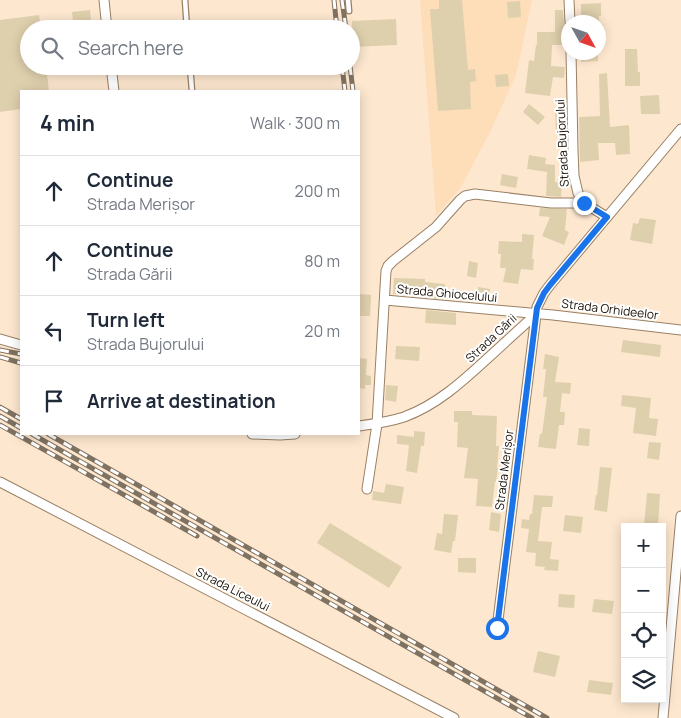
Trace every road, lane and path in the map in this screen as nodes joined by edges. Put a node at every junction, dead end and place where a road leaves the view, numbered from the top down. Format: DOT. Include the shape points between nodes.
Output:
graph roads {
  1 [pos="104,0"];
  2 [pos="185,0"];
  3 [pos="348,0"];
  4 [pos="569,0"];
  5 [pos="349,11"];
  6 [pos="570,15"];
  7 [pos="106,20"];
  8 [pos="186,20"];
  9 [pos="571,60"];
  10 [pos="112,75"];
  11 [pos="191,75"];
  12 [pos="114,90"];
  13 [pos="192,90"];
  14 [pos="681,129"];
  15 [pos="584,203"];
  16 [pos="607,217"];
  17 [pos="385,300"];
  18 [pos="536,314"];
  19 [pos="681,330"];
  20 [pos="0,339"];
  21 [pos="20,345"];
  22 [pos="377,424"];
  23 [pos="360,426"];
  24 [pos="0,482"];
  25 [pos="367,489"];
  26 [pos="681,516"];
  27 [pos="497,628"];
  28 [pos="454,718"];
  29 [pos="663,718"];
  1 -- 7 [label="street"];
  2 -- 8 [label="lane"];
  3 -- 5 [label="lane"];
  4 -- 6 [label="street"];
  9 -- 15 [label="street, Strada Bujorului" via="574,176"];
  10 -- 12 [label="street"];
  11 -- 13 [label="lane"];
  14 -- 16 [label="street, Strada Gării"];
  15 -- 16 [label="street"];
  15 -- 17 [label="street" via="551,203 475,194 465,196 436,227 388,266"];
  16 -- 18 [label="street, Strada Gării" via="544,293"];
  17 -- 18 [label="street, Strada Ghiocelului"];
  17 -- 22 [label="street"];
  18 -- 19 [label="street, Strada Orhideelor"];
  18 -- 22 [label="street, Strada Gării" via="464,380 432,404"];
  18 -- 27 [label="street, Strada Merișor"];
  20 -- 21 [label="street"];
  22 -- 23 [label="street, Strada Gării"];
  22 -- 25 [label="street"];
  24 -- 28 [label="street, Strada Liceului"];
  26 -- 29 [label="street"];
}
